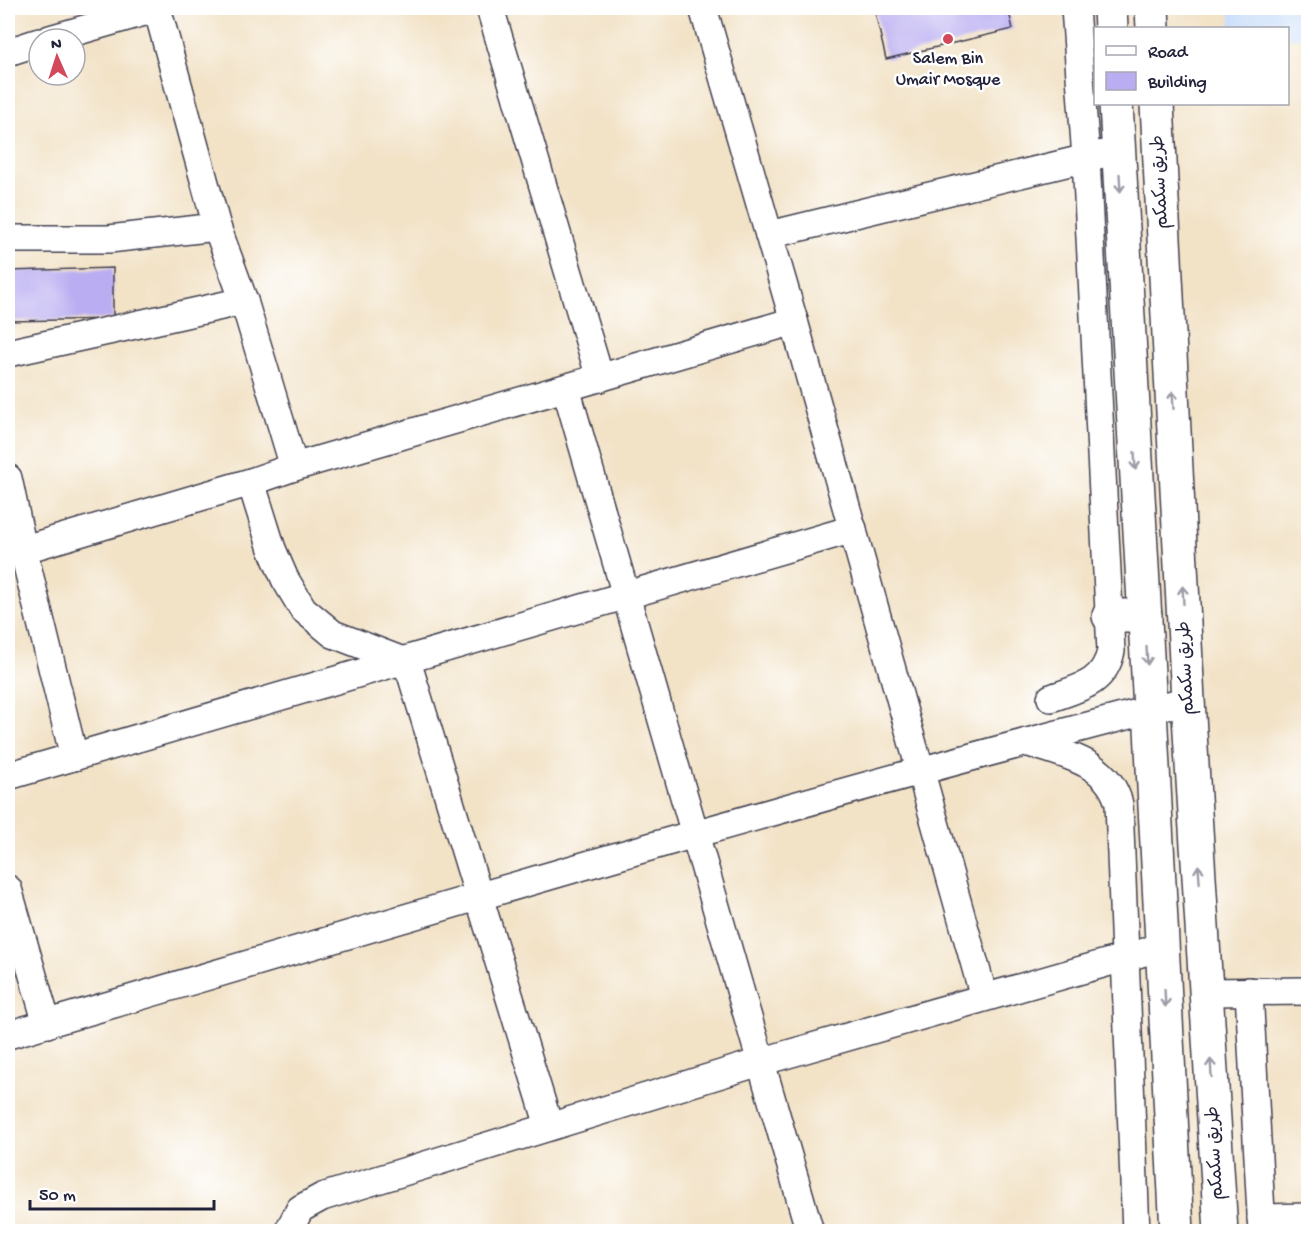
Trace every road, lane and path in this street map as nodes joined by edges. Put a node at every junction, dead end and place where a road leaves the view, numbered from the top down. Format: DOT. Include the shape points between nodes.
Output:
graph roads {
  1 [pos="157,8"];
  2 [pos="490,8"];
  3 [pos="703,8"];
  4 [pos="1075,8"];
  5 [pos="1110,8"];
  6 [pos="1152,8"];
  7 [pos="79,18"];
  8 [pos="67,27"];
  9 [pos="1111,27"];
  10 [pos="1153,27"];
  11 [pos="27,46"];
  12 [pos="8,52"];
  13 [pos="1116,105"];
  14 [pos="1157,105"];
  15 [pos="1119,150"];
  16 [pos="1086,158"];
  17 [pos="217,227"];
  18 [pos="769,236"];
  19 [pos="8,239"];
  20 [pos="244,301"];
  21 [pos="794,321"];
  22 [pos="8,353"];
  23 [pos="600,378"];
  24 [pos="566,388"];
  25 [pos="294,467"];
  26 [pos="8,478"];
  27 [pos="251,482"];
  28 [pos="853,529"];
  29 [pos="15,551"];
  30 [pos="626,596"];
  31 [pos="1109,616"];
  32 [pos="1144,616"];
  33 [pos="403,661"];
  34 [pos="1051,698"];
  35 [pos="1188,700"];
  36 [pos="1150,709"];
  37 [pos="1027,742"];
  38 [pos="74,757"];
  39 [pos="921,770"];
  40 [pos="8,776"];
  41 [pos="694,834"];
  42 [pos="8,889"];
  43 [pos="479,896"];
  44 [pos="1162,947"];
  45 [pos="1125,957"];
  46 [pos="1308,991"];
  47 [pos="1206,992"];
  48 [pos="1249,992"];
  49 [pos="984,997"];
  50 [pos="46,1024"];
  51 [pos="8,1035"];
  52 [pos="760,1062"];
  53 [pos="549,1126"];
  54 [pos="1308,1217"];
  55 [pos="1262,1225"];
  56 [pos="288,1232"];
  57 [pos="810,1232"];
  58 [pos="1136,1232"];
  59 [pos="1177,1232"];
  60 [pos="1221,1232"];
  1 -- 7 [label="street"];
  1 -- 17 [label="street"];
  2 -- 23 [label="street"];
  3 -- 18 [label="street"];
  4 -- 16 [label="street"];
  5 -- 9 [label="main road"];
  6 -- 10 [label="main road"];
  7 -- 8 [label="street"];
  11 -- 12 [label="street"];
  13 -- 15 [label="main road"];
  35 -- 14 [label="main road, طريق سكمكم, one-way"];
  15 -- 16 [label="street"];
  15 -- 32 [label="main road, one-way"];
  16 -- 18 [label="street"];
  16 -- 31 [label="street"];
  17 -- 19 [label="street" via="109,239"];
  17 -- 20 [label="street"];
  18 -- 21 [label="street"];
  20 -- 22 [label="street"];
  20 -- 25 [label="street"];
  21 -- 23 [label="street"];
  21 -- 28 [label="street"];
  23 -- 24 [label="street"];
  24 -- 25 [label="street"];
  24 -- 30 [label="street"];
  25 -- 27 [label="street"];
  26 -- 29 [label="street"];
  27 -- 29 [label="street"];
  27 -- 33 [label="street" via="272,549 303,609 333,634"];
  28 -- 30 [label="street"];
  28 -- 39 [label="street"];
  29 -- 38 [label="street"];
  30 -- 33 [label="street"];
  30 -- 41 [label="street"];
  31 -- 32 [label="main road"];
  31 -- 34 [label="street" via="1111,651 1103,672 1087,684"];
  32 -- 36 [label="main road, one-way"];
  33 -- 38 [label="street"];
  33 -- 43 [label="street" via="411,674"];
  35 -- 36 [label="street"];
  47 -- 35 [label="main road, طريق سكمكم, one-way"];
  36 -- 37 [label="street"];
  36 -- 44 [label="main road"];
  37 -- 39 [label="street"];
  37 -- 45 [label="street" via="1093,766 1116,794"];
  38 -- 40 [label="street"];
  39 -- 41 [label="street"];
  39 -- 49 [label="street"];
  41 -- 43 [label="street"];
  41 -- 52 [label="street"];
  42 -- 50 [label="street"];
  43 -- 50 [label="street"];
  43 -- 53 [label="street"];
  44 -- 45 [label="street"];
  44 -- 59 [label="main road, one-way"];
  45 -- 49 [label="street"];
  45 -- 58 [label="street"];
  46 -- 48 [label="street"];
  47 -- 48 [label="street"];
  60 -- 47 [label="main road, طريق سكمكم, one-way"];
  48 -- 55 [label="street"];
  49 -- 52 [label="street"];
  50 -- 51 [label="street"];
  52 -- 53 [label="street"];
  52 -- 57 [label="street"];
  53 -- 56 [label="street" via="321,1197 300,1209"];
  54 -- 55 [label="street"];
}
